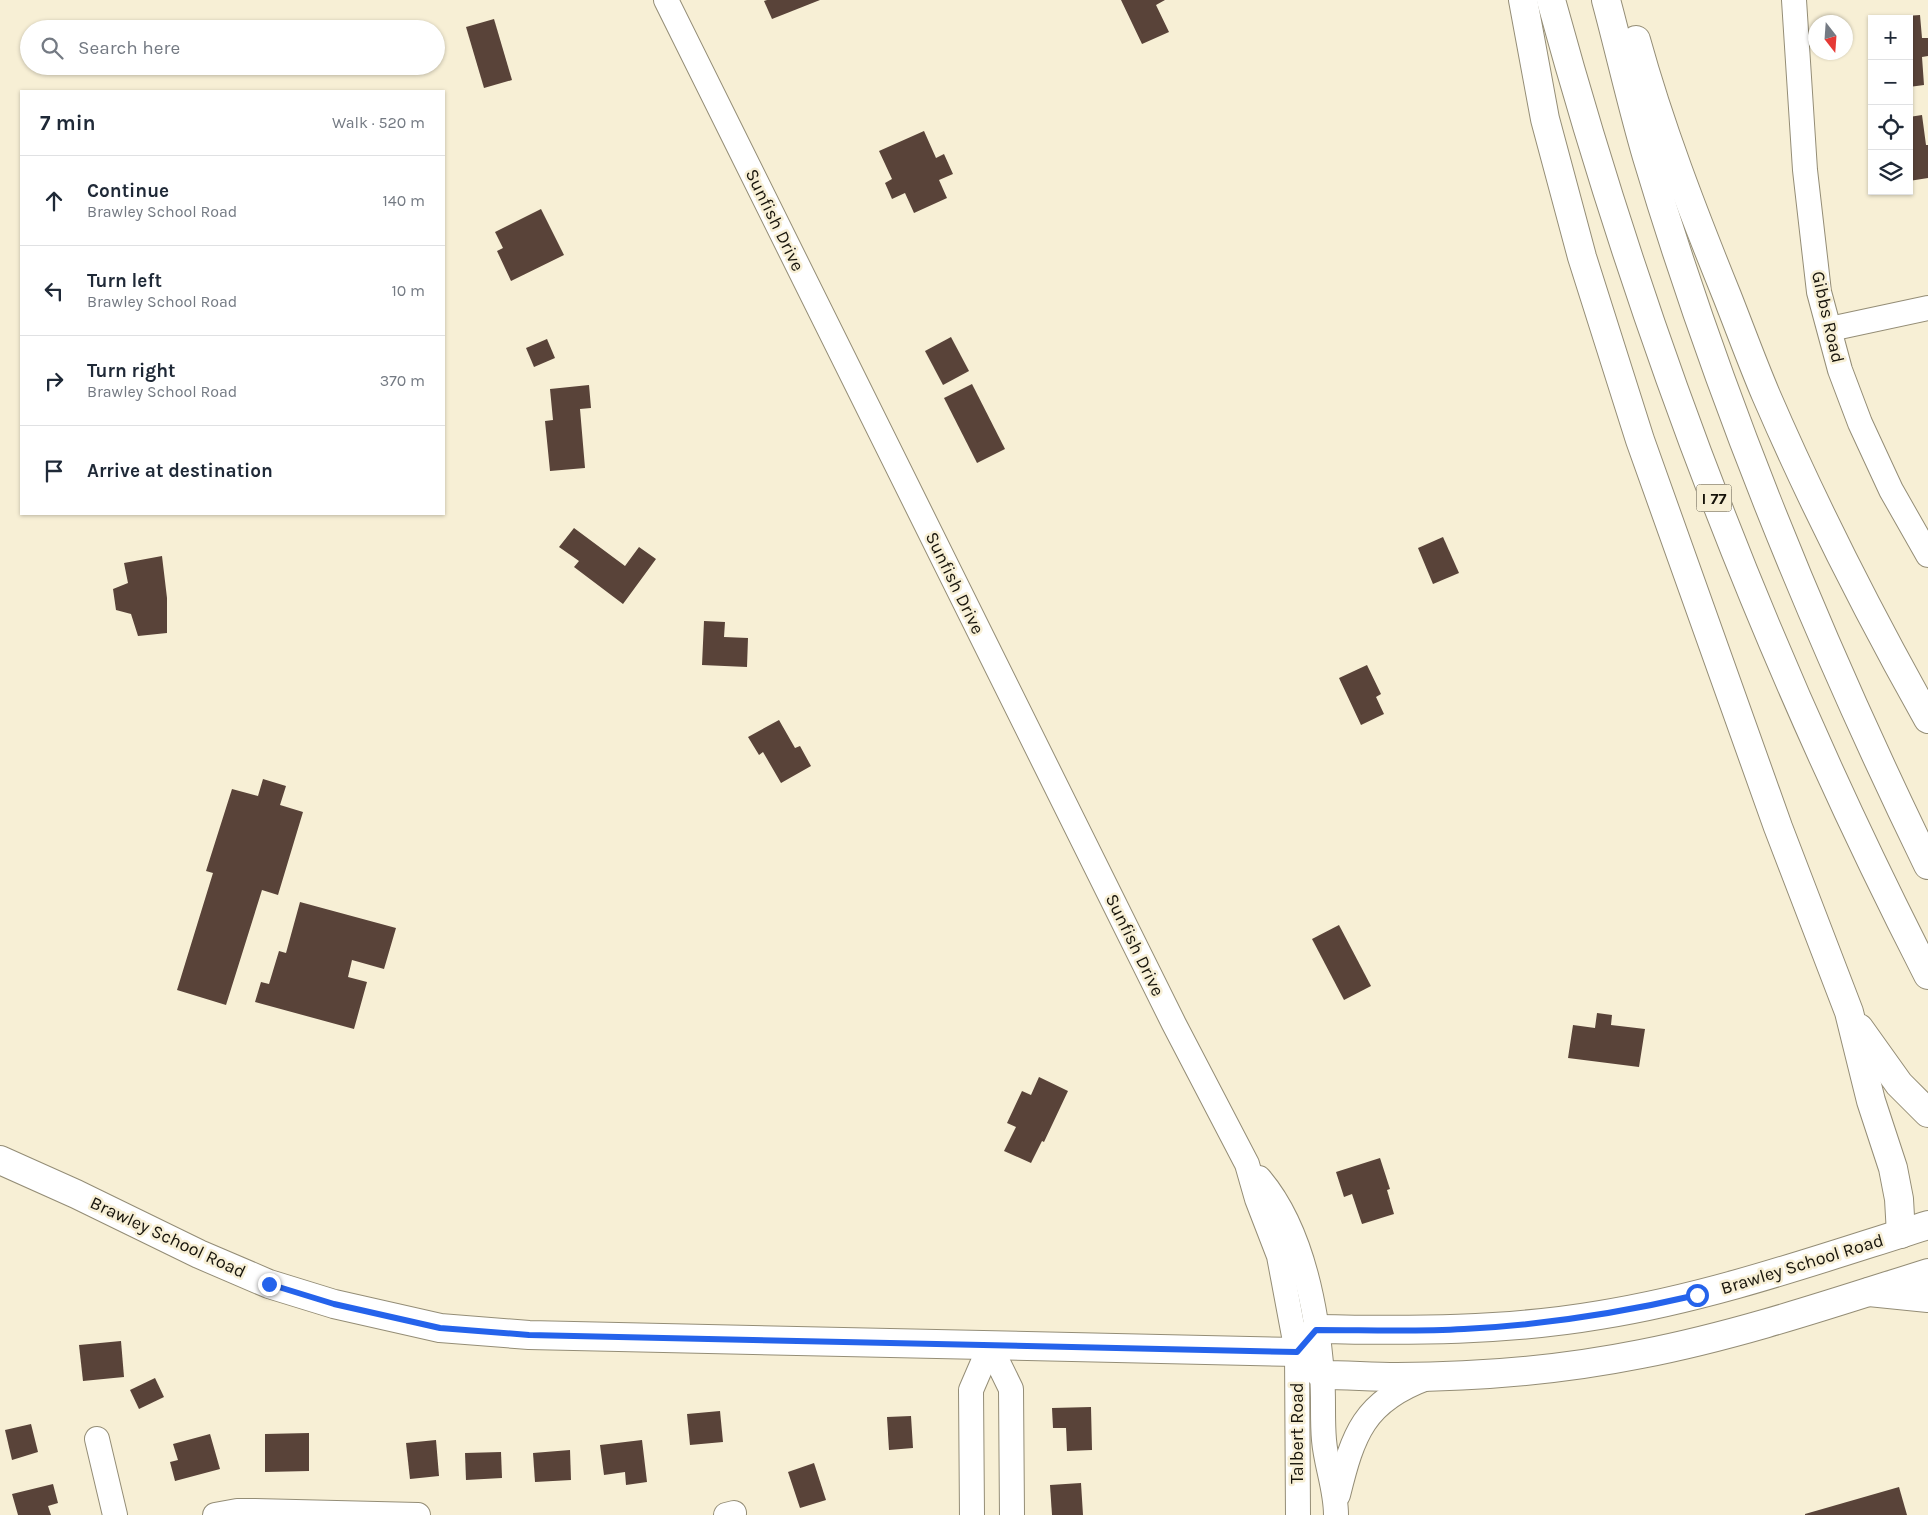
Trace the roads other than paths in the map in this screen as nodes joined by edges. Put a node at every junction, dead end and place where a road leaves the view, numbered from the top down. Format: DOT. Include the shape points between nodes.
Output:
graph roads {
  1 [pos="666,0"];
  2 [pos="1522,0"];
  3 [pos="1551,0"];
  4 [pos="1606,0"];
  5 [pos="1624,0"];
  6 [pos="1794,0"];
  7 [pos="1928,308"];
  8 [pos="1830,329"];
  9 [pos="1928,555"];
  10 [pos="1928,719"];
  11 [pos="1928,865"];
  12 [pos="1928,975"];
  13 [pos="1849,1012"];
  14 [pos="1928,1113"];
  15 [pos="0,1160"];
  16 [pos="1247,1164"];
  17 [pos="1928,1225"];
  18 [pos="1901,1234"];
  19 [pos="1928,1273"];
  20 [pos="1869,1292"];
  21 [pos="1928,1298"];
  22 [pos="1316,1330"];
  23 [pos="990,1346"];
  24 [pos="1297,1352"];
  25 [pos="1322,1375"];
  26 [pos="1431,1376"];
  27 [pos="97,1439"];
  28 [pos="1336,1510"];
  29 [pos="115,1515"];
  30 [pos="215,1515"];
  31 [pos="418,1515"];
  32 [pos="972,1515"];
  33 [pos="1012,1515"];
  34 [pos="1298,1515"];
  1 -- 16 [label="street, Sunfish Drive" via="1174,1024"];
  2 -- 13 [label="main road" via="1559,177 1609,347 1778,827"];
  3 -- 12 [label="main road, I 77" via="1637,285 1732,546 1814,740"];
  4 -- 11 [label="main road" via="1647,156 1707,340 1741,432 1819,628"];
  5 -- 10 [label="main road" via="1692,210 1766,395 1860,592"];
  6 -- 8 [label="street, Gibbs Road" via="1806,180 1819,292"];
  7 -- 8 [label="street"];
  8 -- 9 [label="street, Gibbs Road" via="1840,370 1860,423 1891,490"];
  13 -- 14 [label="main road" via="1899,1084"];
  13 -- 18 [label="main road" via="1871,1101 1893,1168 1900,1200"];
  15 -- 23 [label="main road, Brawley School Road" via="269,1284 334,1304 440,1328 529,1335"];
  16 -- 22 [label="street, Sunfish Drive" via="1271,1192 1294,1240 1309,1282"];
  16 -- 24 [label="street, Sunfish Drive" via="1256,1199 1279,1256"];
  17 -- 18 [label="main road, Brawley School Road"];
  18 -- 22 [label="main road, Brawley School Road" via="1730,1287 1598,1316 1464,1329"];
  19 -- 20 [label="main road"];
  20 -- 21 [label="main road"];
  20 -- 26 [label="main road" via="1742,1331 1640,1354 1545,1368"];
  22 -- 24 [label="main road"];
  22 -- 25 [label="street, Sunfish Drive"];
  23 -- 24 [label="main road, Brawley School Road"];
  23 -- 32 [label="street" via="971,1390"];
  23 -- 33 [label="street" via="1011,1389"];
  24 -- 25 [label="main road"];
  24 -- 34 [label="street, Talbert Road"];
  25 -- 26 [label="main road"];
  25 -- 28 [label="street, Talbert Road" via="1324,1440"];
  26 -- 28 [label="street" via="1394,1392 1364,1422 1347,1459"];
  27 -- 29 [label="street"];
  30 -- 31 [label="street" via="256,1511"];
}
